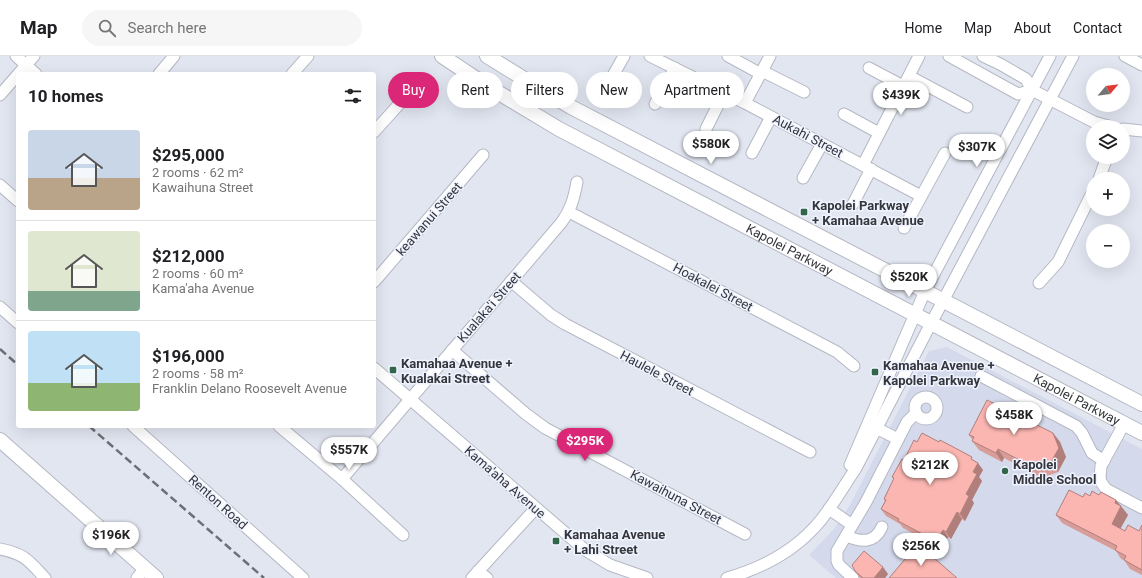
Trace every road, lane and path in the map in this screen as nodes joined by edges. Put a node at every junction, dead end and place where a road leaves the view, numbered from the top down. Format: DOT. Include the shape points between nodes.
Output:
graph roads {
  1 [pos="16,56"];
  2 [pos="34,56"];
  3 [pos="174,56"];
  4 [pos="308,56"];
  5 [pos="442,56"];
  6 [pos="487,56"];
  7 [pos="624,56"];
  8 [pos="650,56"];
  9 [pos="728,56"];
  10 [pos="770,56"];
  11 [pos="919,56"];
  12 [pos="949,56"];
  13 [pos="983,56"];
  14 [pos="1050,56"];
  15 [pos="1073,56"];
  16 [pos="1124,56"];
  17 [pos="26,65"];
  18 [pos="1142,65"];
  19 [pos="674,68"];
  20 [pos="869,68"];
  21 [pos="20,72"];
  22 [pos="34,72"];
  23 [pos="161,72"];
  24 [pos="294,72"];
  25 [pos="615,72"];
  26 [pos="672,72"];
  27 [pos="682,72"];
  28 [pos="762,72"];
  29 [pos="909,76"];
  30 [pos="16,77"];
  31 [pos="903,86"];
  32 [pos="1032,90"];
  33 [pos="804,92"];
  34 [pos="0,95"];
  35 [pos="1049,100"];
  36 [pos="745,103"];
  37 [pos="967,107"];
  38 [pos="396,108"];
  39 [pos="716,108"];
  40 [pos="844,114"];
  41 [pos="771,117"];
  42 [pos="1090,120"];
  43 [pos="706,129"];
  44 [pos="376,130"];
  45 [pos="1130,130"];
  46 [pos="1142,131"];
  47 [pos="879,133"];
  48 [pos="822,144"];
  49 [pos="752,152"];
  50 [pos="945,153"];
  51 [pos="483,156"];
  52 [pos="867,167"];
  53 [pos="803,178"];
  54 [pos="577,182"];
  55 [pos="0,185"];
  56 [pos="921,196"];
  57 [pos="16,199"];
  58 [pos="853,204"];
  59 [pos="1086,205"];
  60 [pos="569,212"];
  61 [pos="904,228"];
  62 [pos="376,280"];
  63 [pos="511,281"];
  64 [pos="1039,283"];
  65 [pos="925,291"];
  66 [pos="943,301"];
  67 [pos="0,306"];
  68 [pos="915,314"];
  69 [pos="16,321"];
  70 [pos="931,323"];
  71 [pos="452,350"];
  72 [pos="854,366"];
  73 [pos="376,370"];
  74 [pos="981,376"];
  75 [pos="410,399"];
  76 [pos="1142,404"];
  77 [pos="916,412"];
  78 [pos="1124,424"];
  79 [pos="872,426"];
  80 [pos="135,428"];
  81 [pos="281,428"];
  82 [pos="1142,433"];
  83 [pos="898,439"];
  84 [pos="0,440"];
  85 [pos="810,452"];
  86 [pos="1104,461"];
  87 [pos="342,480"];
  88 [pos="536,508"];
  89 [pos="1142,508"];
  90 [pos="829,509"];
  91 [pos="852,525"];
  92 [pos="882,527"];
  93 [pos="745,534"];
  94 [pos="403,535"];
  95 [pos="846,536"];
  96 [pos="0,549"];
  97 [pos="141,573"];
  98 [pos="748,575"];
  99 [pos="479,576"];
  100 [pos="45,578"];
  101 [pos="156,578"];
  102 [pos="303,578"];
  103 [pos="647,578"];
  104 [pos="727,578"];
  105 [pos="853,578"];
  1 -- 17 [label="street"];
  2 -- 17 [label="street"];
  3 -- 23 [label="street"];
  4 -- 24 [label="street"];
  5 -- 68 [label="main road, Kapolei Parkway" via="559,129"];
  6 -- 65 [label="main road, Kapolei Parkway" via="571,107"];
  7 -- 25 [label="street"];
  8 -- 19 [label="street, Aukahi Street"];
  9 -- 28 [label="street"];
  10 -- 28 [label="street"];
  11 -- 29 [label="street"];
  12 -- 32 [label="street" via="1018,94"];
  13 -- 32 [label="street" via="1026,78"];
  14 -- 32 [label="street"];
  15 -- 35 [label="street"];
  16 -- 18 [label="street"];
  17 -- 21 [label="street"];
  17 -- 22 [label="street"];
  19 -- 26 [label="street"];
  19 -- 27 [label="street, Aukahi Street"];
  20 -- 31 [label="street"];
  28 -- 33 [label="street"];
  28 -- 36 [label="street"];
  29 -- 31 [label="street"];
  29 -- 37 [label="street"];
  30 -- 34 [label="street"];
  31 -- 47 [label="street"];
  32 -- 35 [label="street"];
  32 -- 65 [label="street"];
  35 -- 42 [label="street"];
  35 -- 66 [label="street"];
  36 -- 41 [label="street, Aukahi Street"];
  38 -- 44 [label="street"];
  39 -- 43 [label="street"];
  40 -- 47 [label="street"];
  41 -- 48 [label="street, Aukahi Street"];
  41 -- 49 [label="street"];
  45 -- 46 [label="street"];
  47 -- 52 [label="street"];
  48 -- 52 [label="street, Aukahi Street"];
  48 -- 53 [label="street"];
  50 -- 56 [label="street"];
  51 -- 62 [label="street, keawanui Street"];
  52 -- 56 [label="street, Aukahi Street"];
  52 -- 58 [label="street"];
  54 -- 60 [label="street, Kualaka'i Street"];
  55 -- 57 [label="street"];
  56 -- 61 [label="street"];
  59 -- 64 [label="street" via="1058,262"];
  60 -- 63 [label="street, Kualaka'i Street"];
  60 -- 72 [label="street, Hoakalei Street" via="837,352"];
  63 -- 71 [label="street, Kualaka'i Street"];
  63 -- 85 [label="street, Haulele Street" via="565,324"];
  65 -- 66 [label="main road, Kapolei Parkway"];
  65 -- 68 [label="street"];
  66 -- 70 [label="street"];
  66 -- 76 [label="main road, Kapolei Parkway"];
  67 -- 69 [label="street"];
  68 -- 70 [label="main road, Kapolei Parkway"];
  68 -- 79 [label="street"];
  70 -- 78 [label="main road, Kapolei Parkway"];
  70 -- 79 [label="street"];
  71 -- 75 [label="street, Kualaka'i Street"];
  71 -- 93 [label="street, Kawaihuna Street" via="545,428"];
  73 -- 75 [label="street, Kama'aha Avenue"];
  74 -- 86 [label="street" via="1076,426 1092,453"];
  75 -- 87 [label="street, Kualaka'i Street"];
  75 -- 88 [label="street, Kama'aha Avenue"];
  77 -- 83 [label="street"];
  78 -- 82 [label="main road, Kapolei Parkway"];
  78 -- 86 [label="street"];
  79 -- 83 [label="street"];
  79 -- 90 [label="street" via="856,468"];
  80 -- 102 [label="street, Renton Road"];
  81 -- 87 [label="street"];
  83 -- 91 [label="street"];
  84 -- 97 [label="main road"];
  86 -- 89 [label="street" via="1100,474 1103,485"];
  87 -- 94 [label="street"];
  88 -- 99 [label="street"];
  88 -- 103 [label="street, Kama'aha Avenue" via="598,558 624,571"];
  90 -- 91 [label="street"];
  90 -- 98 [label="street" via="817,525 794,546"];
  91 -- 95 [label="street"];
  92 -- 95 [label="street" via="878,534 867,540"];
  95 -- 105 [label="street" via="837,551 837,561"];
  96 -- 100 [label="street" via="24,557"];
  97 -- 101 [label="main road"];
  98 -- 104 [label="street"];
}
